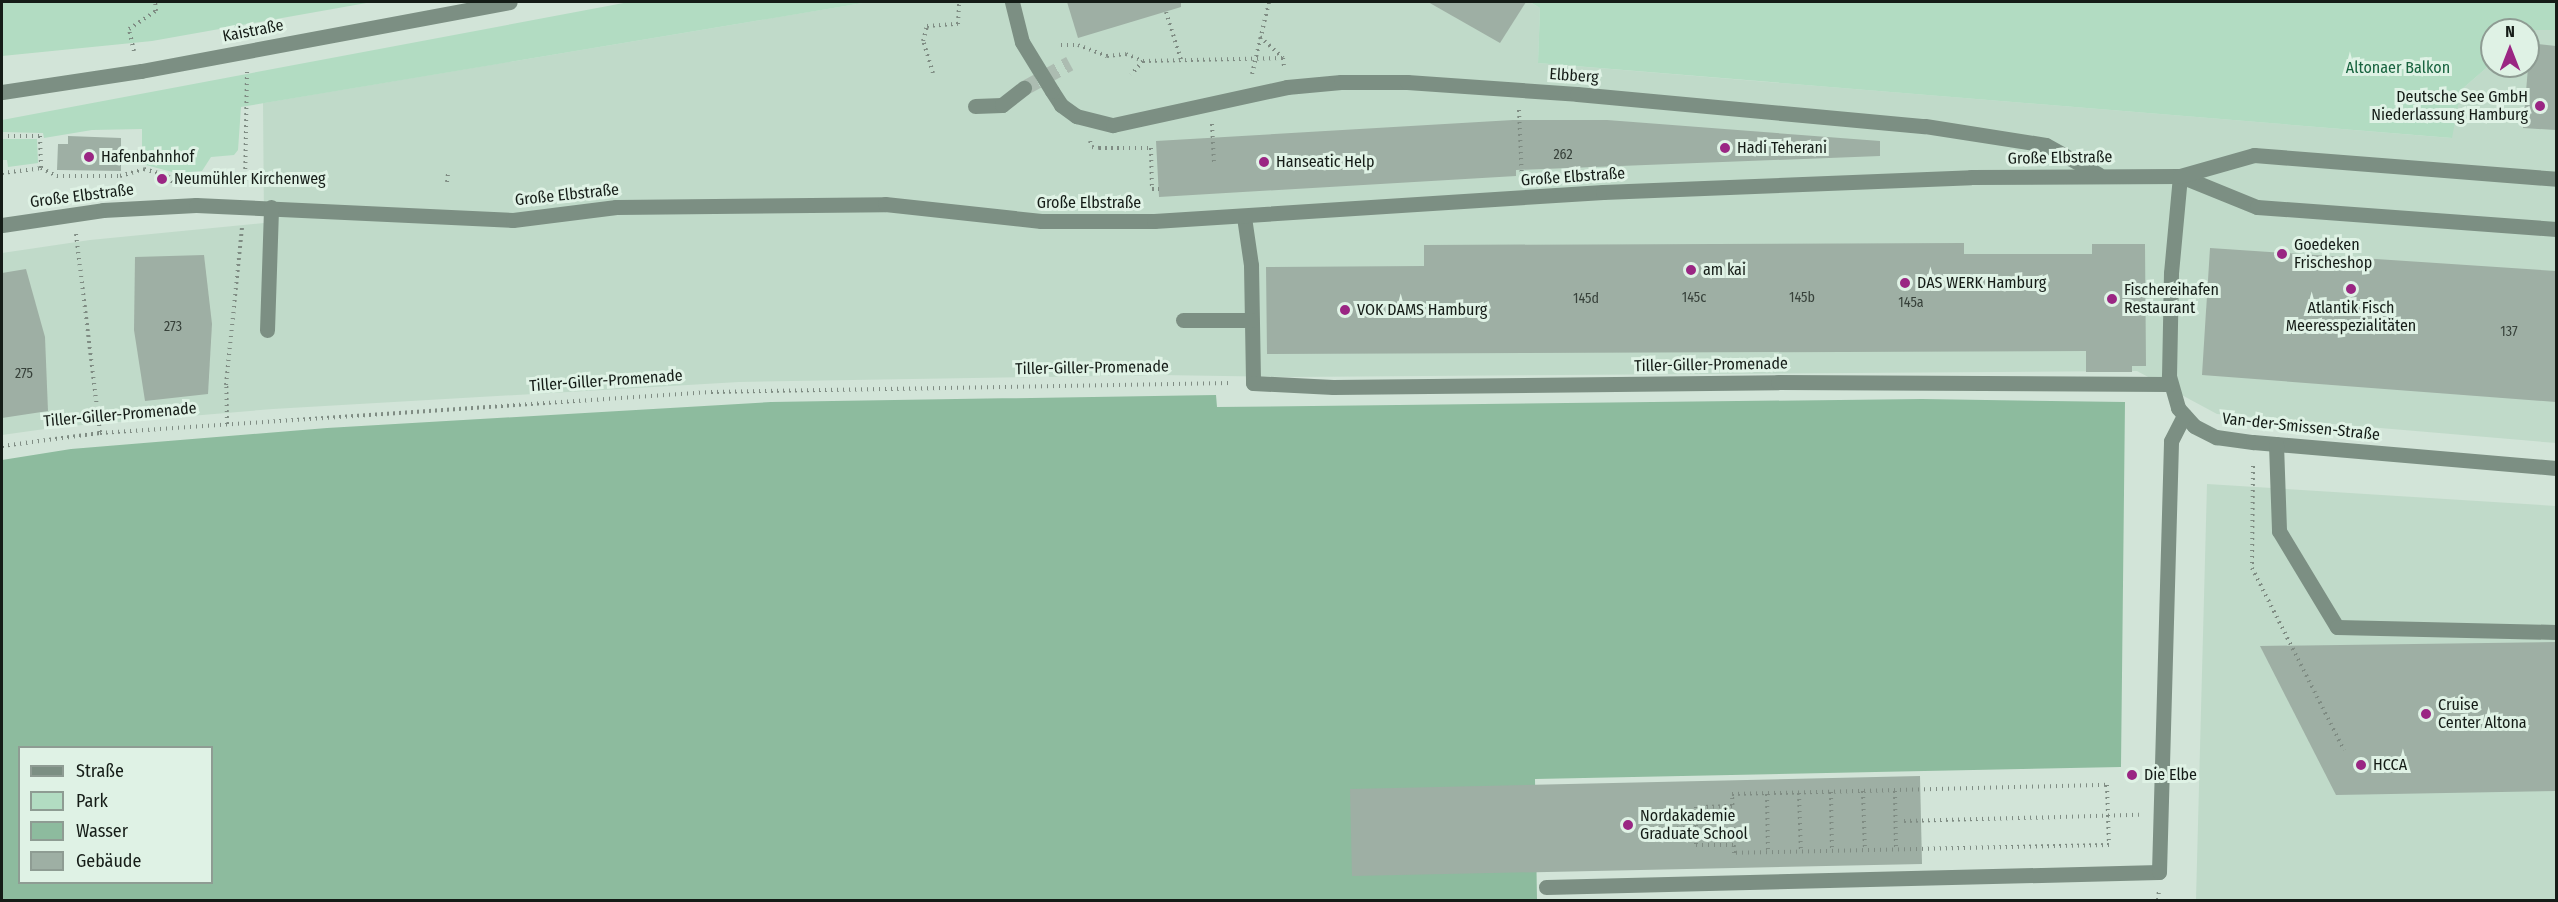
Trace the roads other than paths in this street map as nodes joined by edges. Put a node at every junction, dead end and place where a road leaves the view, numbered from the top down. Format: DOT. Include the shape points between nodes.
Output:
graph roads {
  1 [pos="510,2"];
  2 [pos="1012,2"];
  3 [pos="1024,88"];
  4 [pos="2,92"];
  5 [pos="975,106"];
  6 [pos="2100,175"];
  7 [pos="2180,176"];
  8 [pos="2556,179"];
  9 [pos="271,207"];
  10 [pos="1244,217"];
  11 [pos="2,225"];
  12 [pos="2556,229"];
  13 [pos="1182,320"];
  14 [pos="1251,320"];
  15 [pos="267,330"];
  16 [pos="2169,384"];
  17 [pos="2184,415"];
  18 [pos="2276,444"];
  19 [pos="2556,468"];
  20 [pos="2556,632"];
  21 [pos="1546,887"];
  1 -- 4 [label="street, Kaistraße" via="141,71"];
  2 -- 6 [label="street, Elbberg, bridge" via="1022,42 1061,105 1076,116 1113,125 1287,87 1407,82 1925,126 2046,145"];
  3 -- 5 [label="street" via="1002,105"];
  6 -- 7 [label="street, Große Elbstraße"];
  6 -- 10 [label="street, Große Elbstraße" via="1709,188"];
  7 -- 8 [label="street, Große Elbstraße" via="2254,155"];
  7 -- 12 [label="street, Große Elbstraße" via="2257,207"];
  7 -- 16 [label="street, Van-der-Smissen-Straße" via="2171,273"];
  9 -- 10 [label="street, Große Elbstraße" via="495,220 616,207 868,204 921,206 1041,221"];
  9 -- 11 [label="street, Große Elbstraße" via="174,205"];
  9 -- 15 [label="street"];
  10 -- 14 [label="street" via="1251,266"];
  13 -- 14 [label="street"];
  14 -- 16 [label="street, Tiller-Giller-Promenade" via="1253,383 1333,387 1778,382"];
  16 -- 17 [label="street, Van-der-Smissen-Straße"];
  17 -- 18 [label="street, Van-der-Smissen-Straße" via="2216,437"];
  17 -- 21 [label="street" via="2171,441 2159,872"];
  18 -- 19 [label="street, Van-der-Smissen-Straße"];
  18 -- 20 [label="street" via="2279,531 2337,627"];
}
